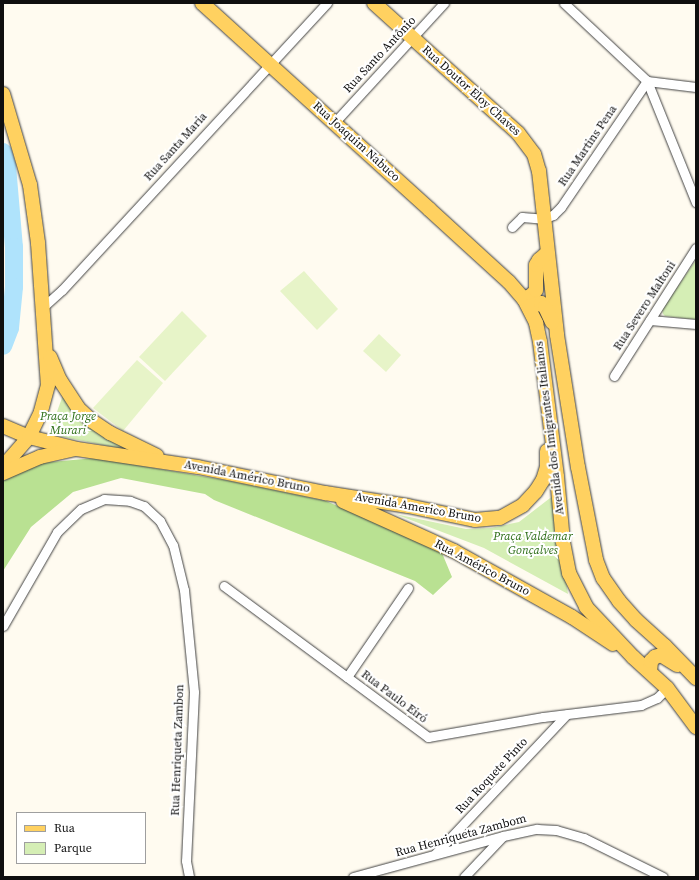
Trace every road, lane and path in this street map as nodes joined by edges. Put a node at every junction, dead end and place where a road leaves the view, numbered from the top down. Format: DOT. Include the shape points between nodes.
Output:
graph roads {
  1 [pos="202,3"];
  2 [pos="326,3"];
  3 [pos="374,3"];
  4 [pos="444,3"];
  5 [pos="568,4"];
  6 [pos="412,38"];
  7 [pos="269,65"];
  8 [pos="647,81"];
  9 [pos="696,87"];
  10 [pos="3,94"];
  11 [pos="334,123"];
  12 [pos="696,202"];
  13 [pos="543,219"];
  14 [pos="512,227"];
  15 [pos="696,248"];
  16 [pos="547,253"];
  17 [pos="509,282"];
  18 [pos="526,303"];
  19 [pos="43,307"];
  20 [pos="650,320"];
  21 [pos="696,324"];
  22 [pos="557,335"];
  23 [pos="45,347"];
  24 [pos="614,376"];
  25 [pos="9,428"];
  26 [pos="550,433"];
  27 [pos="29,437"];
  28 [pos="77,449"];
  29 [pos="170,462"];
  30 [pos="3,467"];
  31 [pos="3,473"];
  32 [pos="324,493"];
  33 [pos="224,586"];
  34 [pos="408,588"];
  35 [pos="3,626"];
  36 [pos="633,657"];
  37 [pos="650,671"];
  38 [pos="695,676"];
  39 [pos="347,677"];
  40 [pos="667,688"];
  41 [pos="567,714"];
  42 [pos="696,727"];
  43 [pos="503,836"];
  44 [pos="435,854"];
  45 [pos="189,877"];
  46 [pos="354,877"];
  47 [pos="464,877"];
  48 [pos="663,877"];
  1 -- 7 [label="main road, Rua Joaquim Nabuco"];
  2 -- 7 [label="street, Rua Santa Maria"];
  3 -- 6 [label="main road, Rua Doutor Eloy Chaves"];
  4 -- 6 [label="street, Rua Santo Antônio"];
  5 -- 8 [label="street"];
  6 -- 11 [label="street, Rua Santo Antônio"];
  6 -- 13 [label="main road, Rua Doutor Eloy Chaves" via="528,143 538,171"];
  7 -- 11 [label="main road, Rua Joaquim Nabuco"];
  7 -- 19 [label="street, Rua Santa Maria" via="62,290"];
  8 -- 9 [label="street"];
  8 -- 12 [label="street"];
  8 -- 13 [label="street, Rua Martins Pena" via="561,207"];
  10 -- 19 [label="main road" via="30,185"];
  11 -- 17 [label="main road, Rua Joaquim Nabuco"];
  13 -- 14 [label="street" via="522,217"];
  13 -- 16 [label="main road, Avenida dos Imigrantes Italianos"];
  15 -- 20 [label="street, Rua Severo Maltoni"];
  16 -- 18 [label="main road" via="536,265 536,290"];
  16 -- 22 [label="main road, Avenida dos Imigrantes Italianos"];
  17 -- 18 [label="main road, Avenida dos Imigrantes Italianos"];
  18 -- 22 [label="main road" via="541,303 545,307"];
  18 -- 26 [label="main road, Avenida dos Imigrantes Italianos" via="536,324 540,342"];
  19 -- 23 [label="main road"];
  20 -- 21 [label="street"];
  20 -- 24 [label="street, Rua Severo Maltoni"];
  22 -- 38 [label="main road, Avenida dos Imigrantes Italianos" via="578,467 596,560 603,578 636,620"];
  23 -- 27 [label="main road" via="48,385 41,412"];
  23 -- 29 [label="main road" via="60,380 78,408 92,421 110,433"];
  25 -- 27 [label="main road"];
  26 -- 32 [label="main road, Avenida Americo Bruno" via="543,480 523,506 500,518 475,520"];
  26 -- 36 [label="main road, Avenida dos Imigrantes Italianos" via="569,573 586,606"];
  27 -- 28 [label="main road"];
  27 -- 30 [label="main road"];
  28 -- 29 [label="main road"];
  28 -- 31 [label="main road" via="40,457"];
  29 -- 32 [label="main road, Avenida Américo Bruno"];
  32 -- 36 [label="main road, Rua Américo Bruno" via="454,551 572,617"];
  33 -- 39 [label="street, Rua Paulo Eiró"];
  34 -- 39 [label="street"];
  35 -- 45 [label="street, Rua Henriqueta Zambon" via="57,532 81,509 104,499 130,501 144,506 160,521 173,545 184,590 194,692 186,861"];
  36 -- 37 [label="main road, Avenida dos Imigrantes Italianos"];
  37 -- 38 [label="main road" via="651,661 661,655"];
  37 -- 40 [label="main road, Avenida dos Imigrantes Italianos"];
  39 -- 41 [label="street, Rua Paulo Eiró" via="428,737"];
  40 -- 41 [label="street, Rua Paulo Eiró" via="657,698 641,705"];
  40 -- 42 [label="main road, Avenida dos Imigrantes Italianos"];
  41 -- 44 [label="street, Rua Roquete Pinto"];
  43 -- 44 [label="street, Rua Henriqueta Zambom"];
  43 -- 47 [label="street"];
  43 -- 48 [label="street, Rua Henriqueta Zambom" via="537,828 556,830 584,838"];
  44 -- 46 [label="street, Rua Henriqueta Zambom"];
}
